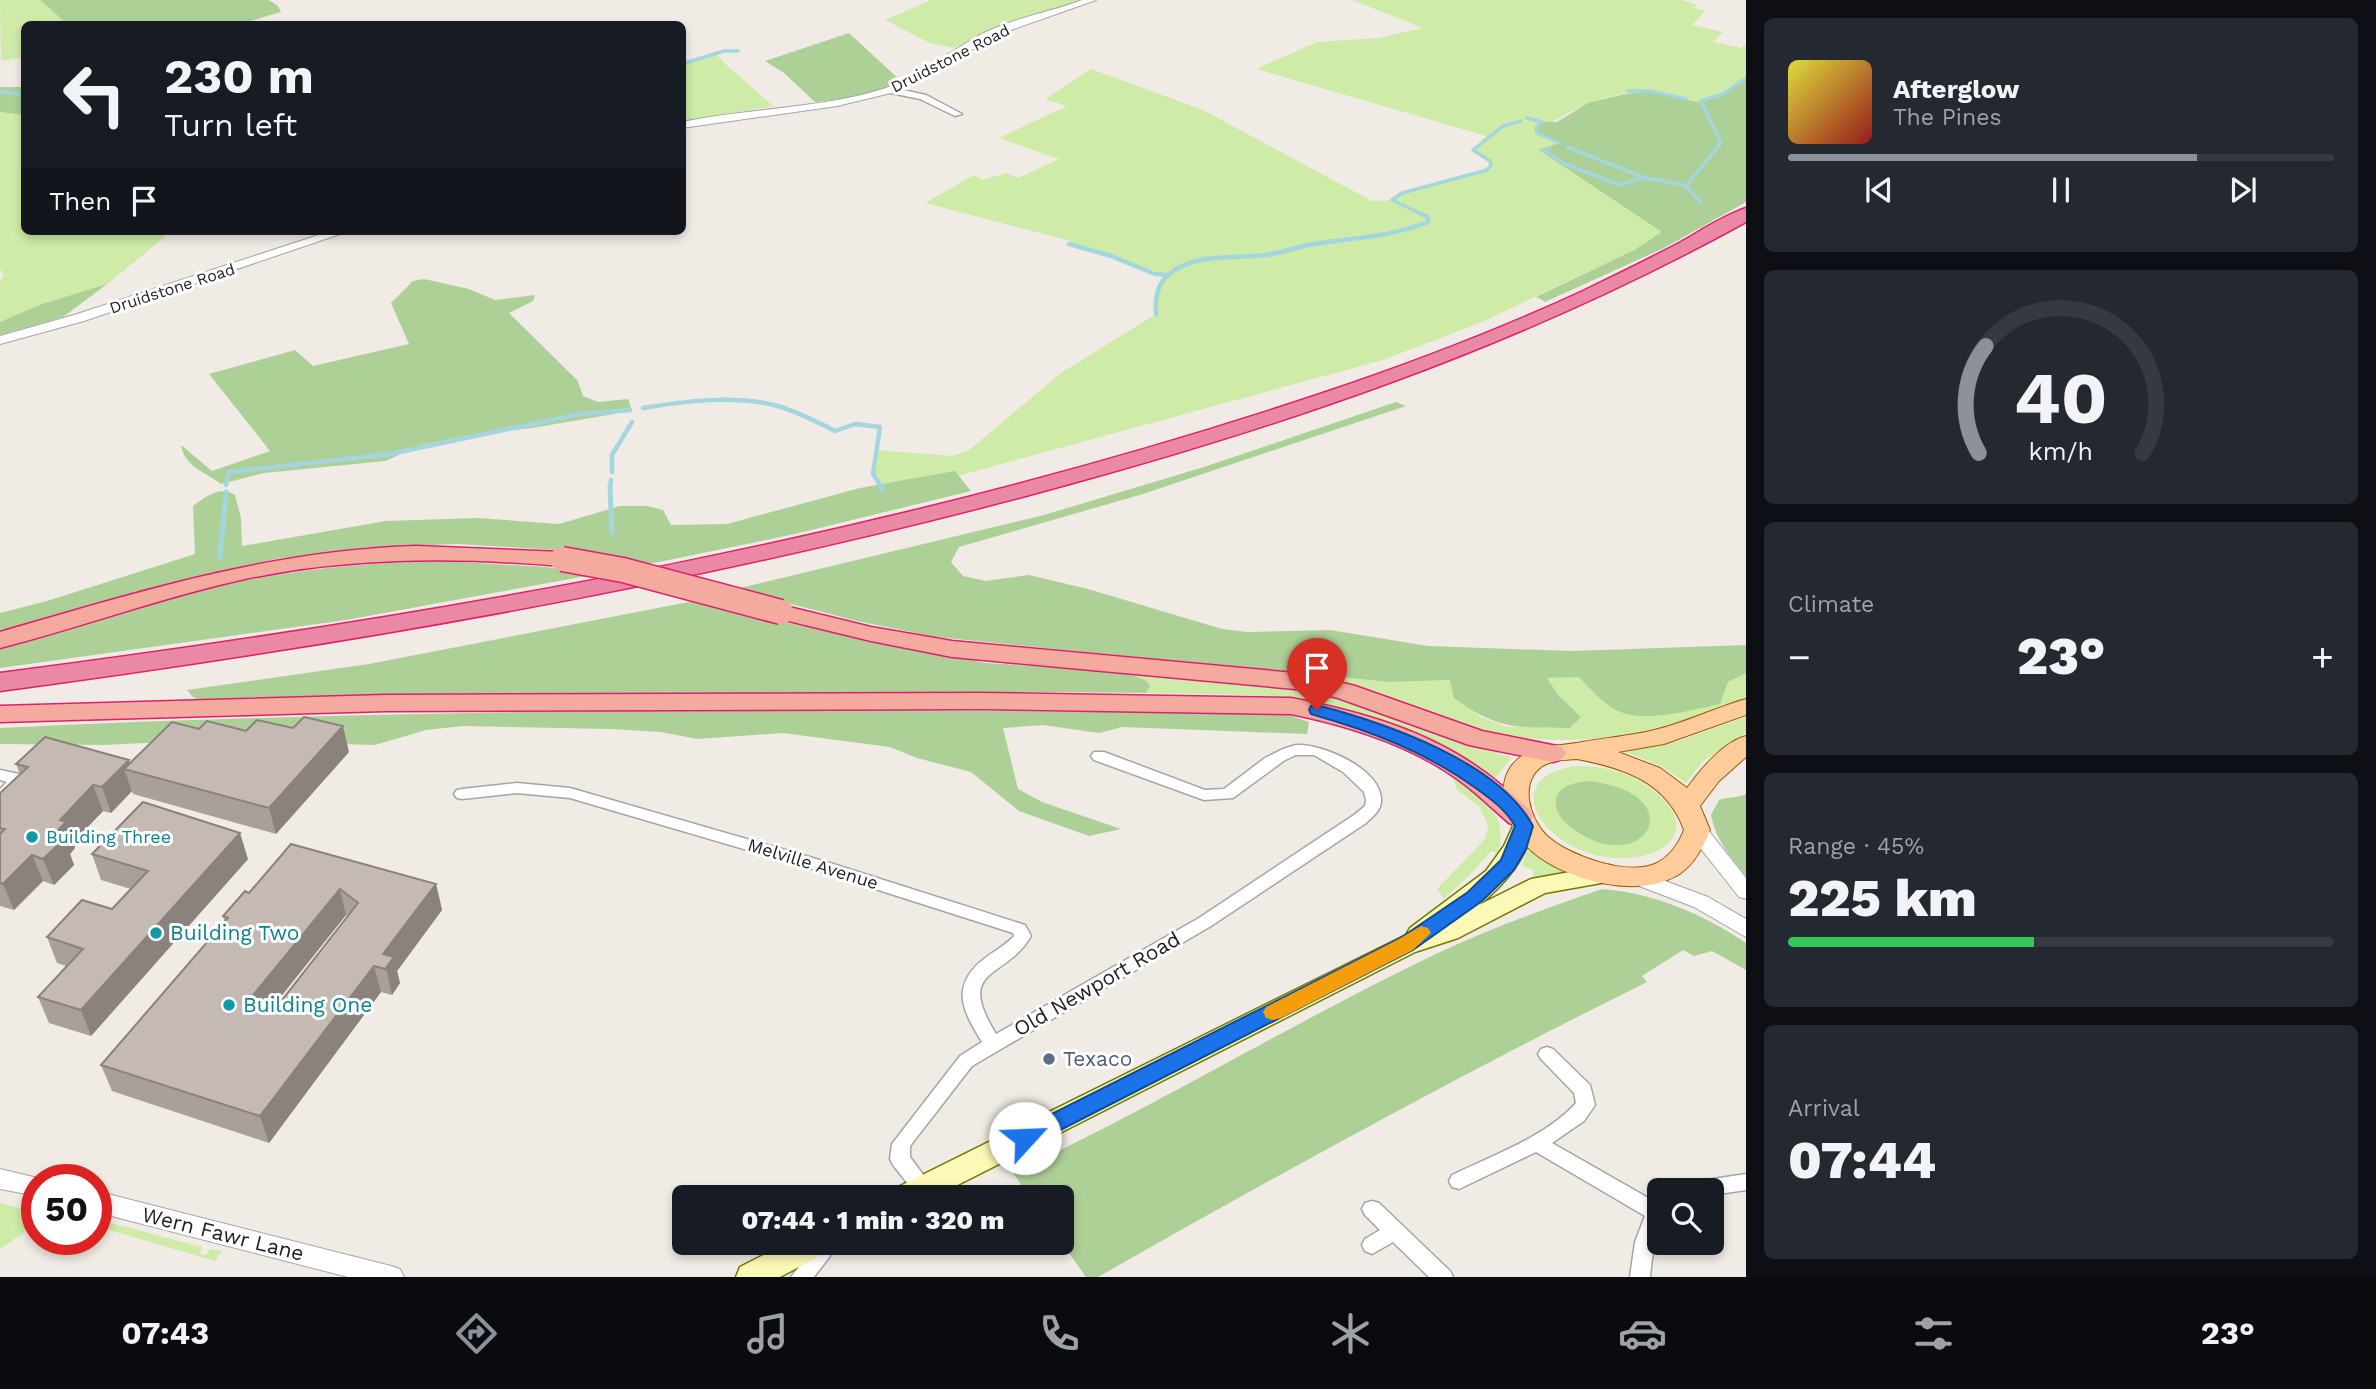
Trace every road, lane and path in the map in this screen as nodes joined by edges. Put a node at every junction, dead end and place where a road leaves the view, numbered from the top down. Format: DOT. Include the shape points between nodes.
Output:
graph roads {
  1 [pos="1091,0"];
  2 [pos="889,90"];
  3 [pos="958,114"];
  4 [pos="686,124"];
  5 [pos="1746,214"];
  6 [pos="1746,231"];
  7 [pos="331,235"];
  8 [pos="0,341"];
  9 [pos="0,640"];
  10 [pos="0,682"];
  11 [pos="0,700"];
  12 [pos="1746,707"];
  13 [pos="0,714"];
  14 [pos="1746,744"];
  15 [pos="1565,752"];
  16 [pos="1099,756"];
  17 [pos="0,775"];
  18 [pos="462,794"];
  19 [pos="0,799"];
  20 [pos="1687,806"];
  21 [pos="1521,821"];
  22 [pos="1697,830"];
  23 [pos="1621,875"];
  24 [pos="1746,892"];
  25 [pos="1746,929"];
  26 [pos="1406,944"];
  27 [pos="992,1044"];
  28 [pos="1547,1054"];
  29 [pos="1535,1142"];
  30 [pos="0,1180"];
  31 [pos="1459,1181"];
  32 [pos="1746,1182"];
  33 [pos="21,1183"];
  34 [pos="911,1185"];
  35 [pos="931,1185"];
  36 [pos="1724,1185"];
  37 [pos="112,1205"];
  38 [pos="1647,1206"];
  39 [pos="1372,1209"];
  40 [pos="1395,1231"];
  41 [pos="1647,1238"];
  42 [pos="1372,1245"];
  43 [pos="793,1255"];
  44 [pos="819,1255"];
  45 [pos="391,1277"];
  46 [pos="751,1277"];
  47 [pos="801,1277"];
  48 [pos="1443,1277"];
  49 [pos="1640,1277"];
  1 -- 2 [label="street, Druidstone Road" via="990,34"];
  2 -- 3 [label="street" via="923,96"];
  2 -- 4 [label="street, Druidstone Road"];
  5 -- 10 [label="highway" via="1605,287 1445,355 1212,436 1029,488 784,549 563,595 310,639"];
  6 -- 11 [label="highway" via="1631,291 1464,364 1298,424 1045,501 799,563 456,633"];
  7 -- 8 [label="street, Druidstone Road"];
  9 -- 15 [label="highway, bridge" via="189,585 305,562 368,554 455,552 562,559 635,573 871,634 952,649 1306,682 1478,739"];
  12 -- 15 [label="main road" via="1655,738"];
  13 -- 21 [label="highway" via="469,702 994,701 1291,706 1341,716 1413,743 1472,776"];
  14 -- 20 [label="main road" via="1710,775"];
  15 -- 20 [label="main road" via="1601,755 1641,770 1666,785"];
  15 -- 21 [label="main road" via="1538,758 1524,769 1516,798"];
  16 -- 27 [label="street, Old Newport Road" via="1218,797 1293,750 1322,752 1362,779 1374,800 1360,819 1205,922"];
  17 -- 19 [label="street" via="19,779"];
  18 -- 27 [label="street, Melville Avenue" via="517,788 570,793 1018,929 1023,936 1018,944 983,968 970,991 976,1018"];
  20 -- 22 [label="main road"];
  21 -- 23 [label="main road" via="1539,844 1561,858"];
  21 -- 26 [label="main road" via="1517,849 1498,876"];
  22 -- 23 [label="main road" via="1688,850 1670,867 1658,873"];
  22 -- 24 [label="street"];
  23 -- 25 [label="street" via="1701,902"];
  23 -- 26 [label="main road" via="1540,885 1449,931"];
  26 -- 35 [label="main road"];
  27 -- 34 [label="street, Old Newport Road" via="956,1071 901,1144 900,1159"];
  28 -- 29 [label="street" via="1583,1090 1586,1105 1581,1114"];
  29 -- 31 [label="street"];
  29 -- 38 [label="street"];
  30 -- 33 [label="street"];
  32 -- 36 [label="street"];
  37 -- 45 [label="street, Wern Fawr Lane"];
  39 -- 40 [label="street"];
  40 -- 42 [label="street"];
  40 -- 48 [label="street"];
  41 -- 49 [label="street"];
  43 -- 46 [label="main road"];
  44 -- 47 [label="street"];
}
